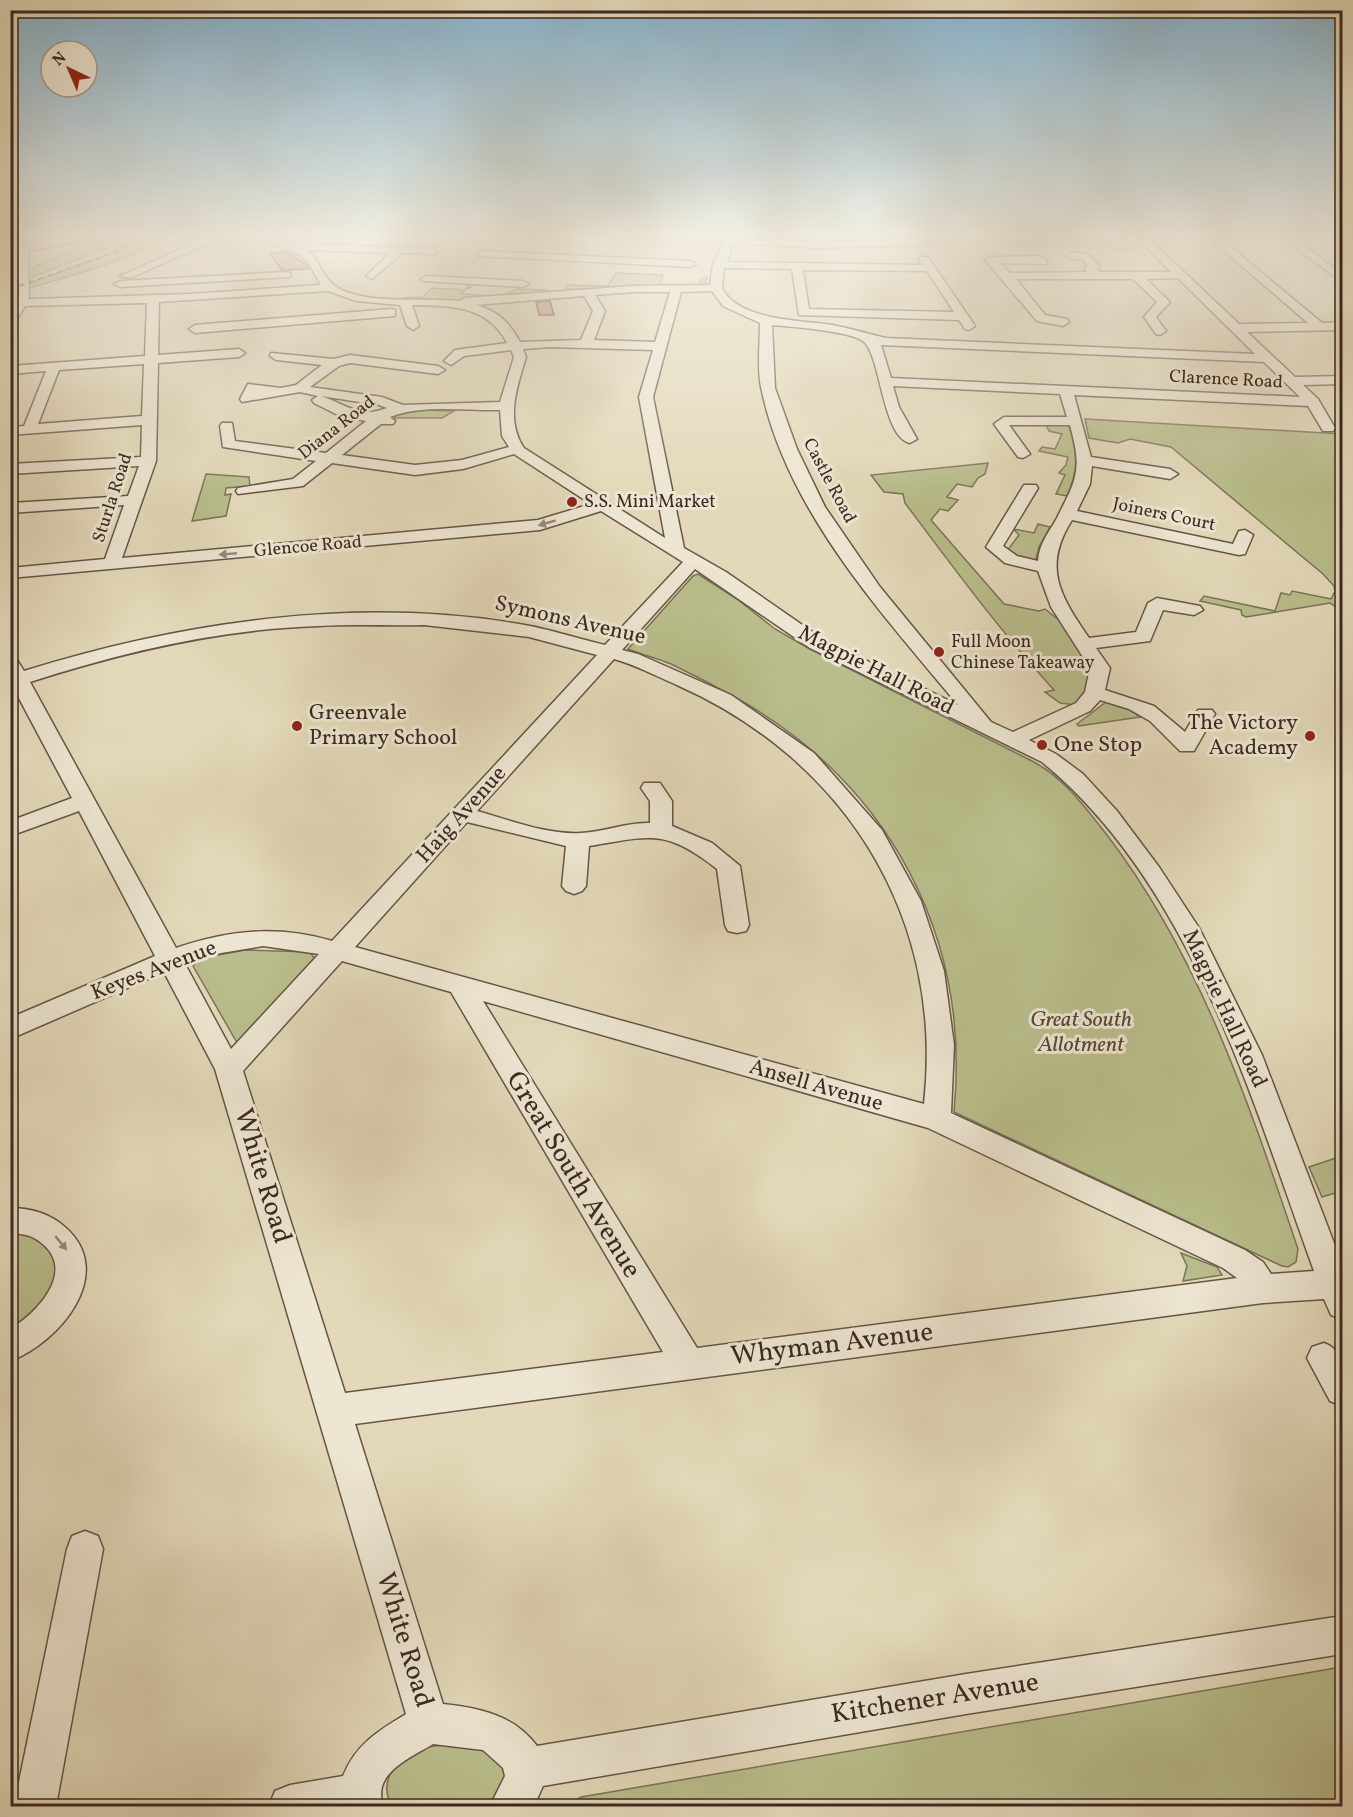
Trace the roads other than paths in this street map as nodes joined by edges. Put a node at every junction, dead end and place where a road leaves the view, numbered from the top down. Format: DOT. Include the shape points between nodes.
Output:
graph roads {
  1 [pos="153,323"];
  2 [pos="207,323"];
  3 [pos="412,323"];
  4 [pos="501,323"];
  5 [pos="594,323"];
  6 [pos="666,323"];
  7 [pos="765,323"];
  8 [pos="786,323"];
  9 [pos="968,323"];
  10 [pos="1155,323"];
  11 [pos="1232,323"];
  12 [pos="1315,323"];
  13 [pos="413,326"];
  14 [pos="1342,326"];
  15 [pos="1320,327"];
  16 [pos="1238,328"];
  17 [pos="195,329"];
  18 [pos="869,340"];
  19 [pos="979,340"];
  20 [pos="586,344"];
  21 [pos="514,345"];
  22 [pos="659,346"];
  23 [pos="239,352"];
  24 [pos="276,356"];
  25 [pos="1181,356"];
  26 [pos="1268,358"];
  27 [pos="153,360"];
  28 [pos="451,361"];
  29 [pos="334,363"];
  30 [pos="54,367"];
  31 [pos="10,370"];
  32 [pos="438,370"];
  33 [pos="1342,380"];
  34 [pos="1293,381"];
  35 [pos="885,382"];
  36 [pos="302,388"];
  37 [pos="1066,391"];
  38 [pos="281,392"];
  39 [pos="319,393"];
  40 [pos="1313,402"];
  41 [pos="507,406"];
  42 [pos="398,408"];
  43 [pos="151,420"];
  44 [pos="377,420"];
  45 [pos="1075,421"];
  46 [pos="405,423"];
  47 [pos="227,426"];
  48 [pos="1328,428"];
  49 [pos="29,430"];
  50 [pos="10,431"];
  51 [pos="910,439"];
  52 [pos="517,449"];
  53 [pos="1023,454"];
  54 [pos="330,458"];
  55 [pos="1085,460"];
  56 [pos="148,461"];
  57 [pos="10,469"];
  58 [pos="1170,474"];
  59 [pos="1030,488"];
  60 [pos="244,491"];
  61 [pos="135,500"];
  62 [pos="603,505"];
  63 [pos="10,508"];
  64 [pos="1066,514"];
  65 [pos="1245,535"];
  66 [pos="686,557"];
  67 [pos="111,565"];
  68 [pos="1046,567"];
  69 [pos="10,573"];
  70 [pos="1194,610"];
  71 [pos="1086,644"];
  72 [pos="611,652"];
  73 [pos="13,675"];
  74 [pos="1095,693"];
  75 [pos="1205,714"];
  76 [pos="984,725"];
  77 [pos="1013,740"];
  78 [pos="651,788"];
  79 [pos="85,801"];
  80 [pos="463,814"];
  81 [pos="10,829"];
  82 [pos="661,830"];
  83 [pos="578,840"];
  84 [pos="574,886"];
  85 [pos="736,925"];
  86 [pos="339,950"];
  87 [pos="171,959"];
  88 [pos="460,985"];
  89 [pos="10,1029"];
  90 [pos="229,1069"];
  91 [pos="936,1119"];
  92 [pos="10,1221"];
  93 [pos="1263,1289"];
  94 [pos="1338,1294"];
  95 [pos="10,1346"];
  96 [pos="1324,1358"];
  97 [pos="688,1364"];
  98 [pos="1342,1390"];
  99 [pos="333,1411"];
  100 [pos="85,1549"];
  101 [pos="1342,1635"];
  102 [pos="429,1723"];
  103 [pos="528,1768"];
  104 [pos="360,1800"];
  105 [pos="35,1806"];
  106 [pos="290,1806"];
  107 [pos="511,1806"];
  1 -- 27 [label="street, Sturla Road"];
  2 -- 17 [label="street"];
  3 -- 13 [label="street"];
  4 -- 21 [label="street"];
  5 -- 20 [label="street"];
  6 -- 22 [label="street"];
  7 -- 76 [label="street, Castle Road" via="768,388 791,454 818,508 876,593"];
  8 -- 18 [label="street" via="834,329"];
  9 -- 19 [label="street"];
  10 -- 25 [label="street"];
  11 -- 16 [label="street"];
  12 -- 15 [label="street"];
  14 -- 15 [label="street"];
  15 -- 16 [label="street"];
  16 -- 26 [label="street"];
  18 -- 25 [label="street"];
  18 -- 35 [label="street" via="876,346"];
  20 -- 21 [label="street"];
  20 -- 22 [label="street"];
  21 -- 28 [label="street" via="478,348 460,353"];
  21 -- 41 [label="street" via="520,357"];
  22 -- 66 [label="street" via="646,397"];
  23 -- 27 [label="street"];
  24 -- 29 [label="street"];
  25 -- 26 [label="street"];
  26 -- 34 [label="street"];
  27 -- 30 [label="street"];
  27 -- 43 [label="street, Sturla Road"];
  29 -- 32 [label="street" via="348,359"];
  29 -- 36 [label="street"];
  30 -- 31 [label="street"];
  30 -- 49 [label="street"];
  33 -- 34 [label="street"];
  34 -- 40 [label="street"];
  35 -- 37 [label="street, Clarence Road"];
  35 -- 51 [label="street" via="892,407"];
  36 -- 38 [label="street"];
  36 -- 39 [label="street"];
  37 -- 40 [label="street, Clarence Road"];
  37 -- 45 [label="street"];
  39 -- 42 [label="street" via="382,401"];
  39 -- 44 [label="street" via="317,398 328,406"];
  40 -- 48 [label="street"];
  41 -- 42 [label="street, Diana Road"];
  41 -- 52 [label="street" via="508,436"];
  42 -- 44 [label="street, Diana Road"];
  43 -- 49 [label="street"];
  43 -- 56 [label="street, Sturla Road"];
  44 -- 46 [label="street"];
  44 -- 54 [label="street, Diana Road"];
  45 -- 53 [label="street" via="1005,421 1001,424 1004,432"];
  45 -- 55 [label="street"];
  47 -- 54 [label="street" via="228,444"];
  49 -- 50 [label="street"];
  52 -- 54 [label="street" via="470,463 414,470"];
  52 -- 62 [label="street, Magpie Hall Road"];
  54 -- 60 [label="street, Diana Road" via="298,483 264,482"];
  55 -- 58 [label="street"];
  55 -- 64 [label="street" via="1082,485"];
  56 -- 57 [label="street"];
  56 -- 61 [label="street, Sturla Road"];
  59 -- 68 [label="street" via="994,547 1014,561"];
  61 -- 63 [label="street"];
  61 -- 67 [label="street, Sturla Road"];
  62 -- 66 [label="street, Magpie Hall Road"];
  62 -- 67 [label="street, Glencoe Road, one-way" via="540,525"];
  64 -- 65 [label="street, Joiners Court" via="1239,550"];
  64 -- 68 [label="street" via="1050,546"];
  66 -- 72 [label="street, Haig Avenue" via="689,566"];
  66 -- 76 [label="street, Magpie Hall Road" via="828,650"];
  67 -- 69 [label="street, Glencoe Road"];
  68 -- 71 [label="street" via="1063,612"];
  70 -- 71 [label="street" via="1157,603 1143,637"];
  71 -- 74 [label="street" via="1100,668"];
  72 -- 73 [label="street, Symons Avenue" via="486,626 346,619 286,622 171,639"];
  72 -- 80 [label="street, Haig Avenue"];
  72 -- 91 [label="street, Symons Avenue" via="675,674 745,712 792,746 836,786 869,828 906,895 932,973 940,1058"];
  73 -- 79 [label="street, White Road"];
  74 -- 75 [label="street" via="1145,709 1168,723 1187,747"];
  74 -- 77 [label="street" via="1083,707"];
  76 -- 77 [label="street, Magpie Hall Road"];
  77 -- 94 [label="street, Magpie Hall Road" via="1057,763 1081,784 1151,872 1187,928 1249,1055"];
  78 -- 82 [label="street" via="661,801"];
  79 -- 81 [label="street"];
  79 -- 87 [label="street, White Road"];
  80 -- 83 [label="street" via="539,835"];
  80 -- 86 [label="street, Haig Avenue"];
  82 -- 83 [label="street" via="627,831"];
  82 -- 85 [label="street" via="698,842 728,866"];
  83 -- 84 [label="street"];
  86 -- 87 [label="street, Keyes Avenue" via="263,938 206,947"];
  86 -- 88 [label="street, Ansell Avenue"];
  86 -- 90 [label="street, Haig Avenue"];
  87 -- 89 [label="street, Keyes Avenue"];
  87 -- 90 [label="street, White Road"];
  88 -- 91 [label="street, Ansell Avenue"];
  88 -- 97 [label="street, Great South Avenue"];
  90 -- 99 [label="street, White Road"];
  91 -- 93 [label="street, Ansell Avenue" via="1227,1256 1252,1272"];
  92 -- 95 [label="street, one-way" via="29,1221 57,1236 68,1251 71,1270 64,1297 52,1316 38,1330"];
  93 -- 94 [label="street, Whyman Avenue"];
  93 -- 97 [label="street, Whyman Avenue"];
  96 -- 98 [label="street"];
  97 -- 99 [label="street, Whyman Avenue"];
  99 -- 102 [label="street, White Road"];
  100 -- 105 [label="street"];
  101 -- 103 [label="street, Kitchener Avenue"];
  102 -- 103 [label="street" via="476,1727 496,1735 513,1745"];
  102 -- 104 [label="street" via="366,1767"];
  103 -- 107 [label="street"];
  104 -- 106 [label="street"];
}
